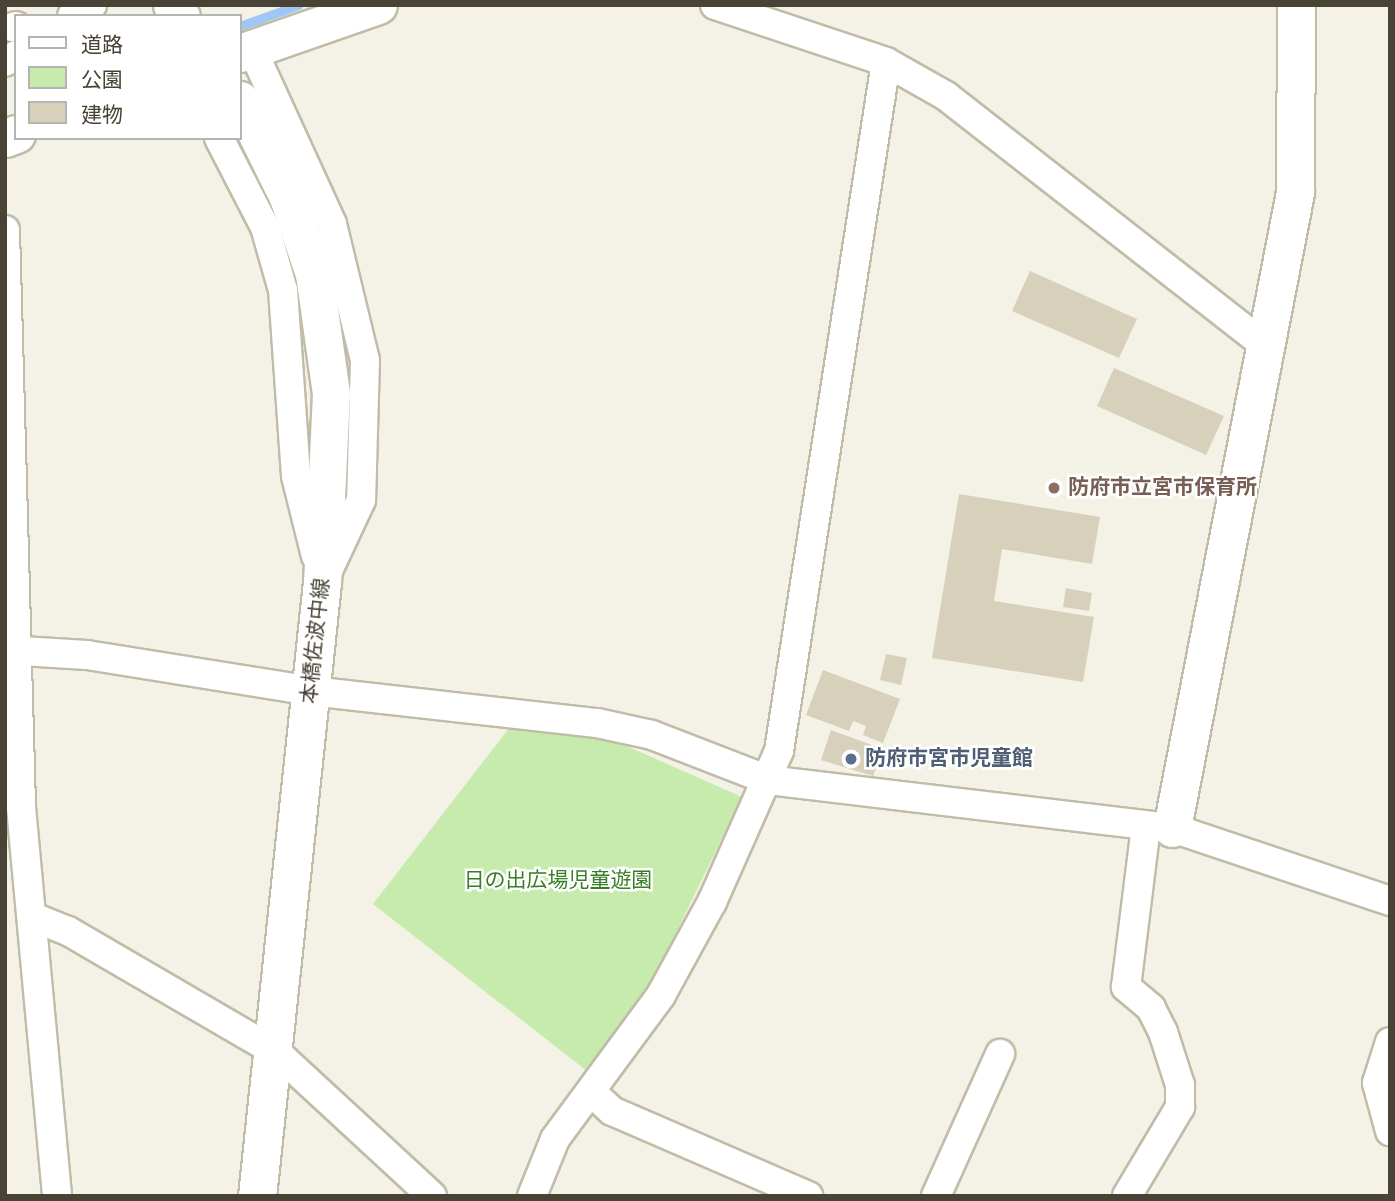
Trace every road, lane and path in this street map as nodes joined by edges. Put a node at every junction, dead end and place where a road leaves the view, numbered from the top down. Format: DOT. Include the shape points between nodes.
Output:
graph roads {
  1 [pos="92,5"];
  2 [pos="379,5"];
  3 [pos="715,5"];
  4 [pos="1296,5"];
  5 [pos="76,14"];
  6 [pos="246,51"];
  7 [pos="886,62"];
  8 [pos="242,104"];
  9 [pos="220,140"];
  10 [pos="5,230"];
  11 [pos="1265,345"];
  12 [pos="322,582"];
  13 [pos="11,650"];
  14 [pos="311,691"];
  15 [pos="768,780"];
  16 [pos="1159,827"];
  17 [pos="1390,901"];
  18 [pos="33,917"];
  19 [pos="1390,1042"];
  20 [pos="276,1052"];
  21 [pos="1000,1054"];
  22 [pos="591,1092"];
  23 [pos="1390,1130"];
  24 [pos="57,1196"];
  25 [pos="257,1196"];
  26 [pos="432,1196"];
  27 [pos="532,1196"];
  28 [pos="808,1196"];
  29 [pos="936,1196"];
  30 [pos="1127,1196"];
  1 -- 5 [label="street"];
  2 -- 6 [label="street"];
  3 -- 7 [label="street"];
  4 -- 11 [label="street" via="1295,192"];
  6 -- 12 [label="street" via="332,224 365,360 361,500"];
  7 -- 11 [label="street" via="946,96"];
  7 -- 15 [label="street" via="779,751"];
  8 -- 12 [label="street, 本橋佐波中線" via="288,197 314,274 324,331 331,463"];
  9 -- 12 [label="street" via="265,227 284,290 296,476"];
  10 -- 13 [label="street"];
  11 -- 16 [label="street"];
  12 -- 14 [label="street, 本橋佐波中線"];
  13 -- 14 [label="street" via="87,655"];
  13 -- 18 [label="street"];
  14 -- 15 [label="street" via="597,723 652,735"];
  14 -- 20 [label="street, 本橋佐波中線"];
  15 -- 16 [label="street"];
  15 -- 22 [label="street" via="661,995"];
  16 -- 17 [label="street"];
  16 -- 30 [label="street" via="1126,987 1151,1008 1163,1032 1180,1085 1180,1107"];
  18 -- 20 [label="street" via="68,931"];
  18 -- 24 [label="street"];
  19 -- 23 [label="street" via="1377,1083"];
  20 -- 25 [label="street, 本橋佐波中線"];
  20 -- 26 [label="street"];
  21 -- 29 [label="street"];
  22 -- 27 [label="street" via="555,1139"];
  22 -- 28 [label="street" via="612,1111"];
}
